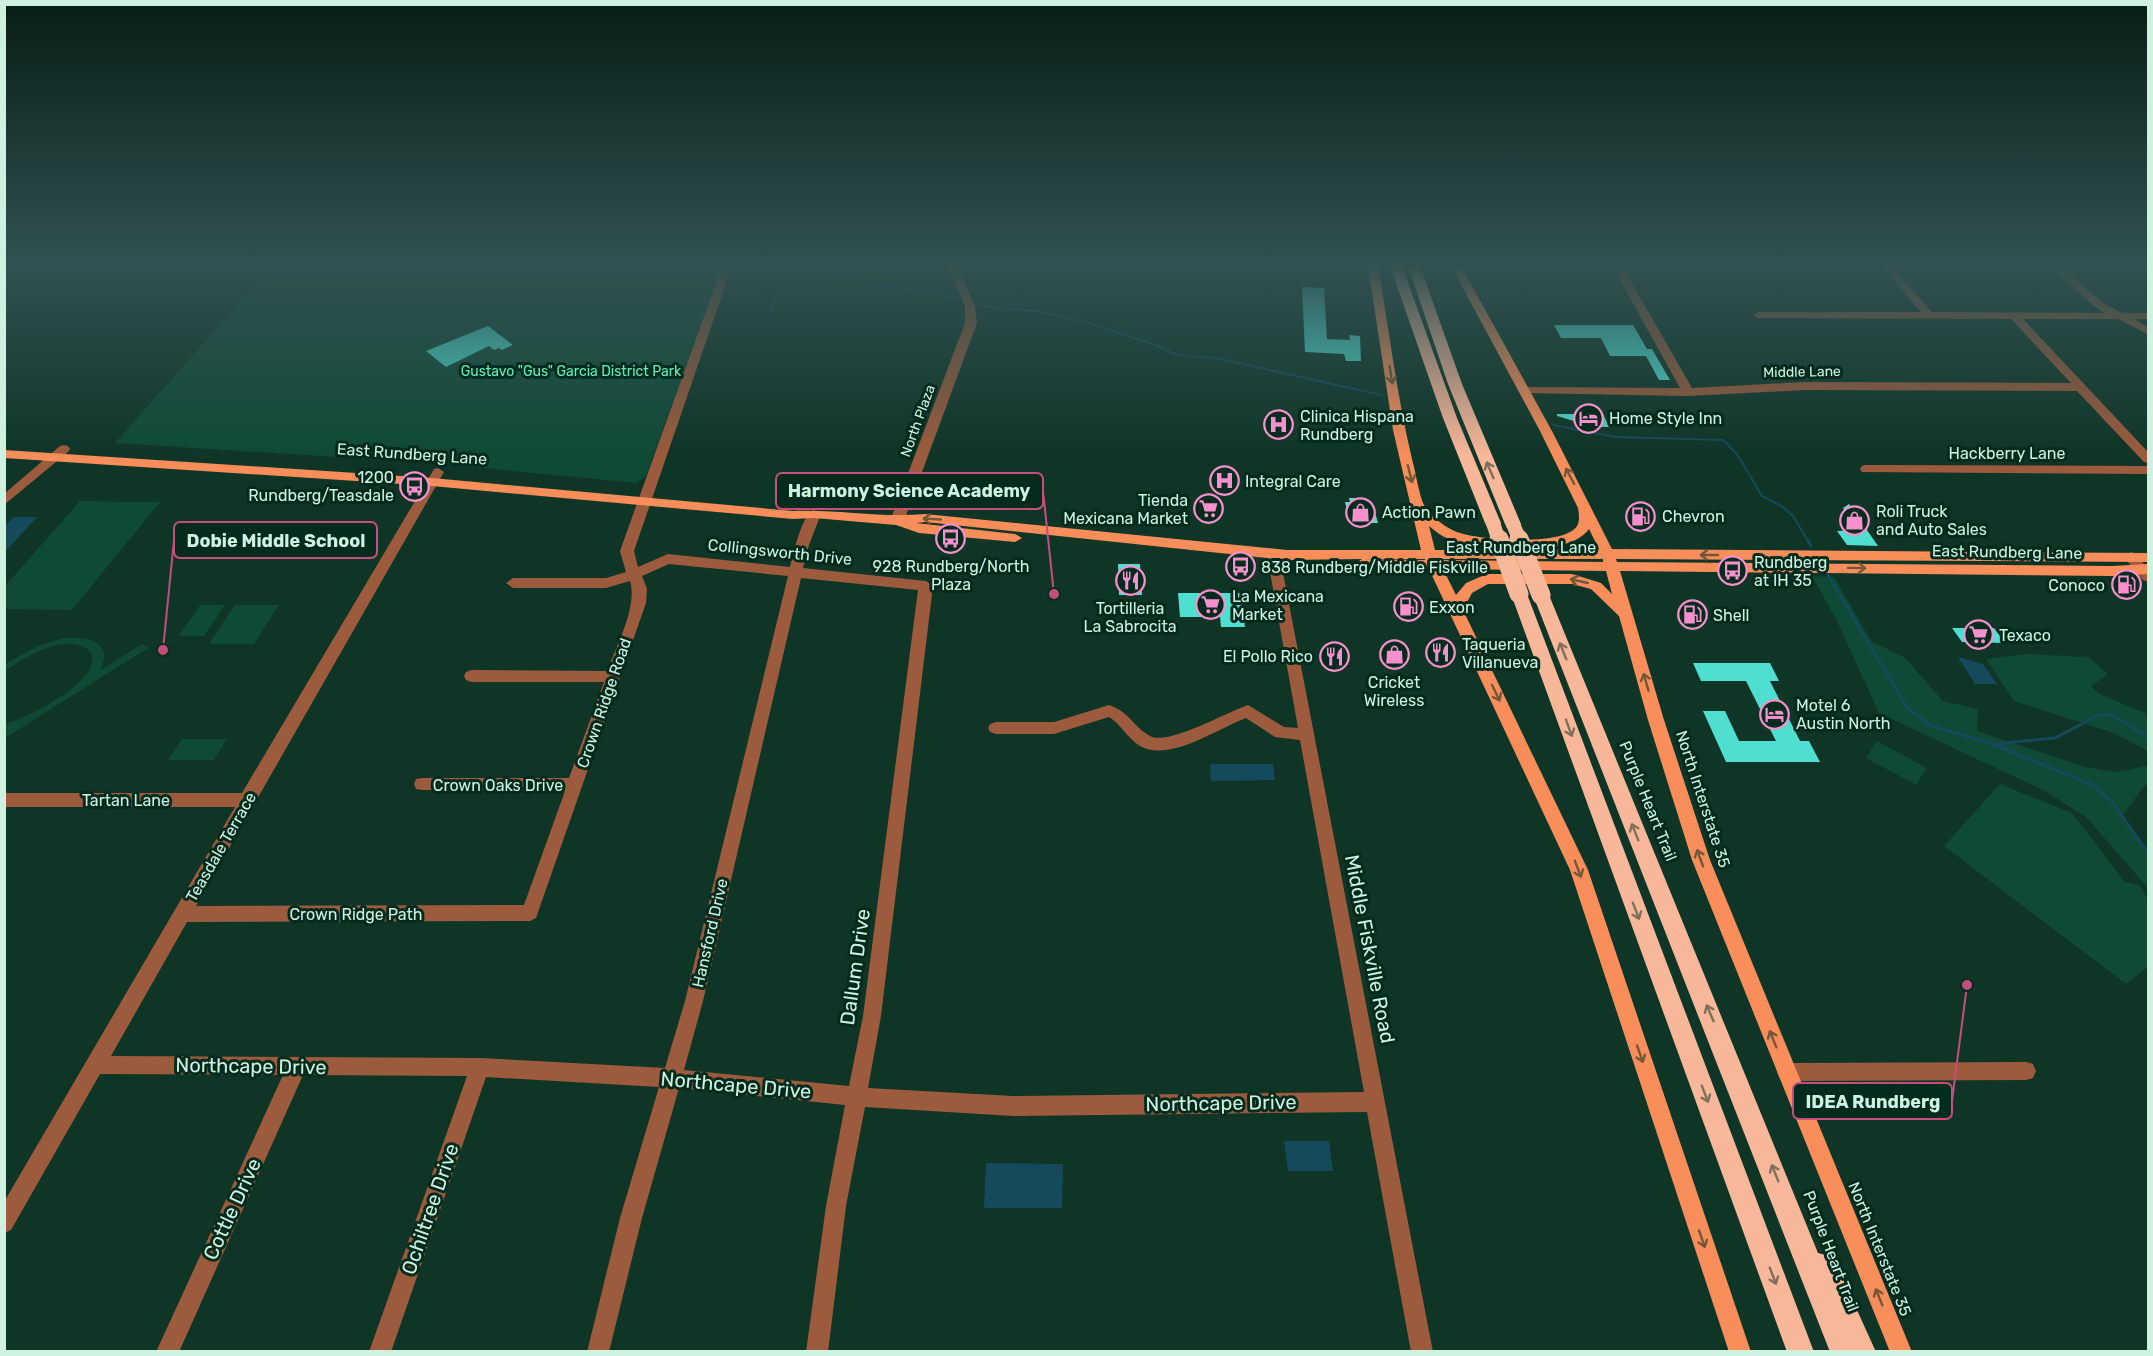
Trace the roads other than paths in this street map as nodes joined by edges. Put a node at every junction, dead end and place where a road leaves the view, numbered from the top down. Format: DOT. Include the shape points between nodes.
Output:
graph roads {
  1 [pos="705,329"];
  2 [pos="969,329"];
  3 [pos="1383,329"];
  4 [pos="1418,329"];
  5 [pos="1436,329"];
  6 [pos="1491,329"];
  7 [pos="1653,329"];
  8 [pos="2026,329"];
  9 [pos="2080,387"];
  10 [pos="1525,392"];
  11 [pos="1688,392"];
  12 [pos="4,445"];
  13 [pos="59,453"];
  14 [pos="4,454"];
  15 [pos="2148,459"];
  16 [pos="1866,469"];
  17 [pos="2148,470"];
  18 [pos="435,477"];
  19 [pos="647,497"];
  20 [pos="4,501"];
  21 [pos="1419,508"];
  22 [pos="1585,508"];
  23 [pos="814,513"];
  24 [pos="897,521"];
  25 [pos="1422,525"];
  26 [pos="1596,528"];
  27 [pos="1386,554"];
  28 [pos="1643,554"];
  29 [pos="1991,556"];
  30 [pos="2131,557"];
  31 [pos="1274,559"];
  32 [pos="1432,559"];
  33 [pos="1610,559"];
  34 [pos="1774,561"];
  35 [pos="2147,568"];
  36 [pos="2001,570"];
  37 [pos="796,572"];
  38 [pos="634,574"];
  39 [pos="513,583"];
  40 [pos="926,586"];
  41 [pos="1530,595"];
  42 [pos="1456,609"];
  43 [pos="1625,614"];
  44 [pos="471,676"];
  45 [pos="613,677"];
  46 [pos="996,729"];
  47 [pos="1308,734"];
  48 [pos="422,784"];
  49 [pos="575,785"];
  50 [pos="4,800"];
  51 [pos="248,800"];
  52 [pos="530,913"];
  53 [pos="183,914"];
  54 [pos="95,1065"];
  55 [pos="297,1067"];
  56 [pos="480,1067"];
  57 [pos="2026,1071"];
  58 [pos="1787,1072"];
  59 [pos="672,1078"];
  60 [pos="857,1097"];
  61 [pos="1376,1102"];
  62 [pos="4,1223"];
  63 [pos="1796,1227"];
  64 [pos="167,1352"];
  65 [pos="380,1352"];
  66 [pos="598,1352"];
  67 [pos="817,1352"];
  68 [pos="1422,1352"];
  69 [pos="1740,1352"];
  70 [pos="1801,1352"];
  71 [pos="1844,1352"];
  72 [pos="1863,1352"];
  73 [pos="1901,1352"];
  1 -- 19 [label="street, Crown Ridge Road"];
  2 -- 24 [label="street, North Plaza"];
  3 -- 21 [label="main road, one-way" via="1399,430"];
  4 -- 41 [label="highway, Purple Heart Trail, bridge" via="1493,523"];
  41 -- 5 [label="highway, Purple Heart Trail, one-way, bridge" via="1513,524"];
  6 -- 10 [label="main road, North Interstate 35"];
  7 -- 11 [label="street"];
  8 -- 9 [label="street"];
  9 -- 11 [label="street, Middle Lane" via="1805,386"];
  9 -- 15 [label="street"];
  10 -- 11 [label="street, Middle Lane"];
  22 -- 10 [label="main road, North Interstate 35, one-way"];
  12 -- 13 [label="main road, East Rundberg Lane"];
  13 -- 14 [label="main road, East Rundberg Lane"];
  13 -- 18 [label="main road, East Rundberg Lane"];
  13 -- 20 [label="street"];
  16 -- 17 [label="street, Hackberry Lane"];
  18 -- 19 [label="main road, East Rundberg Lane"];
  18 -- 51 [label="street, Teasdale Terrace"];
  19 -- 23 [label="main road, East Rundberg Lane" via="793,515"];
  19 -- 38 [label="street, Crown Ridge Road" via="627,551"];
  21 -- 22 [label="main road" via="1441,528 1463,539 1545,543 1563,541 1579,533 1585,525"];
  21 -- 25 [label="main road"];
  22 -- 26 [label="main road, North Interstate 35"];
  23 -- 24 [label="main road, East Rundberg Lane"];
  23 -- 37 [label="street, Hansford Drive"];
  24 -- 31 [label="main road, East Rundberg Lane" via="968,521"];
  25 -- 27 [label="main road" via="1412,543"];
  25 -- 32 [label="main road"];
  26 -- 28 [label="main road" via="1618,546"];
  26 -- 33 [label="main road, North Interstate 35"];
  27 -- 31 [label="main road, East Rundberg Lane"];
  27 -- 32 [label="main road, East Rundberg Lane"];
  28 -- 33 [label="main road, East Rundberg Lane"];
  34 -- 28 [label="main road, East Rundberg Lane, one-way"];
  29 -- 30 [label="main road, East Rundberg Lane"];
  29 -- 34 [label="main road, East Rundberg Lane"];
  29 -- 36 [label="main road"];
  30 -- 35 [label="street"];
  31 -- 32 [label="main road, East Rundberg Lane"];
  31 -- 47 [label="street, Middle Fiskville Road"];
  32 -- 33 [label="main road, East Rundberg Lane"];
  32 -- 42 [label="main road"];
  33 -- 34 [label="main road, East Rundberg Lane"];
  33 -- 43 [label="main road, North Interstate 35"];
  34 -- 36 [label="main road, East Rundberg Lane, one-way"];
  35 -- 36 [label="main road, East Rundberg Lane"];
  37 -- 38 [label="street, Collingsworth Drive" via="668,559"];
  37 -- 40 [label="street, Collingsworth Drive"];
  37 -- 59 [label="street, Hansford Drive" via="694,1001"];
  38 -- 39 [label="street, Collingsworth Drive" via="606,583"];
  38 -- 45 [label="street, Crown Ridge Road" via="640,598"];
  40 -- 60 [label="street, Dallum Drive" via="873,1016"];
  63 -- 41 [label="highway, Purple Heart Trail, one-way" via="1651,872"];
  41 -- 70 [label="highway, Purple Heart Trail, one-way"];
  43 -- 42 [label="main road, one-way" via="1596,586 1572,579 1487,579 1467,589"];
  42 -- 69 [label="main road, one-way" via="1579,870"];
  58 -- 43 [label="main road, North Interstate 35, one-way" via="1701,860"];
  44 -- 45 [label="street"];
  45 -- 49 [label="street, Crown Ridge Road"];
  46 -- 47 [label="street" via="1054,728 1108,711 1122,718 1140,738 1161,746 1248,711 1281,733"];
  47 -- 61 [label="street, Middle Fiskville Road"];
  48 -- 49 [label="street, Crown Oaks Drive"];
  49 -- 52 [label="street, Crown Ridge Road"];
  50 -- 51 [label="street, Tartan Lane"];
  51 -- 53 [label="street, Teasdale Terrace"];
  52 -- 53 [label="street, Crown Ridge Path"];
  53 -- 54 [label="street, Teasdale Terrace"];
  54 -- 55 [label="street, Northcape Drive"];
  54 -- 62 [label="street, Teasdale Terrace"];
  55 -- 56 [label="street, Northcape Drive"];
  55 -- 64 [label="street, Cottle Drive"];
  56 -- 59 [label="street, Northcape Drive"];
  56 -- 65 [label="street, Ochiltree Drive"];
  57 -- 58 [label="street"];
  73 -- 58 [label="main road, North Interstate 35, one-way"];
  59 -- 60 [label="street, Northcape Drive"];
  59 -- 66 [label="street, Hansford Drive" via="631,1218"];
  60 -- 61 [label="street, Northcape Drive" via="1012,1106"];
  60 -- 67 [label="street, Dallum Drive" via="836,1206"];
  61 -- 68 [label="street, Middle Fiskville Road"];
  63 -- 71 [label="highway, Purple Heart Trail"];
  63 -- 72 [label="highway" via="1833,1286"];
}
